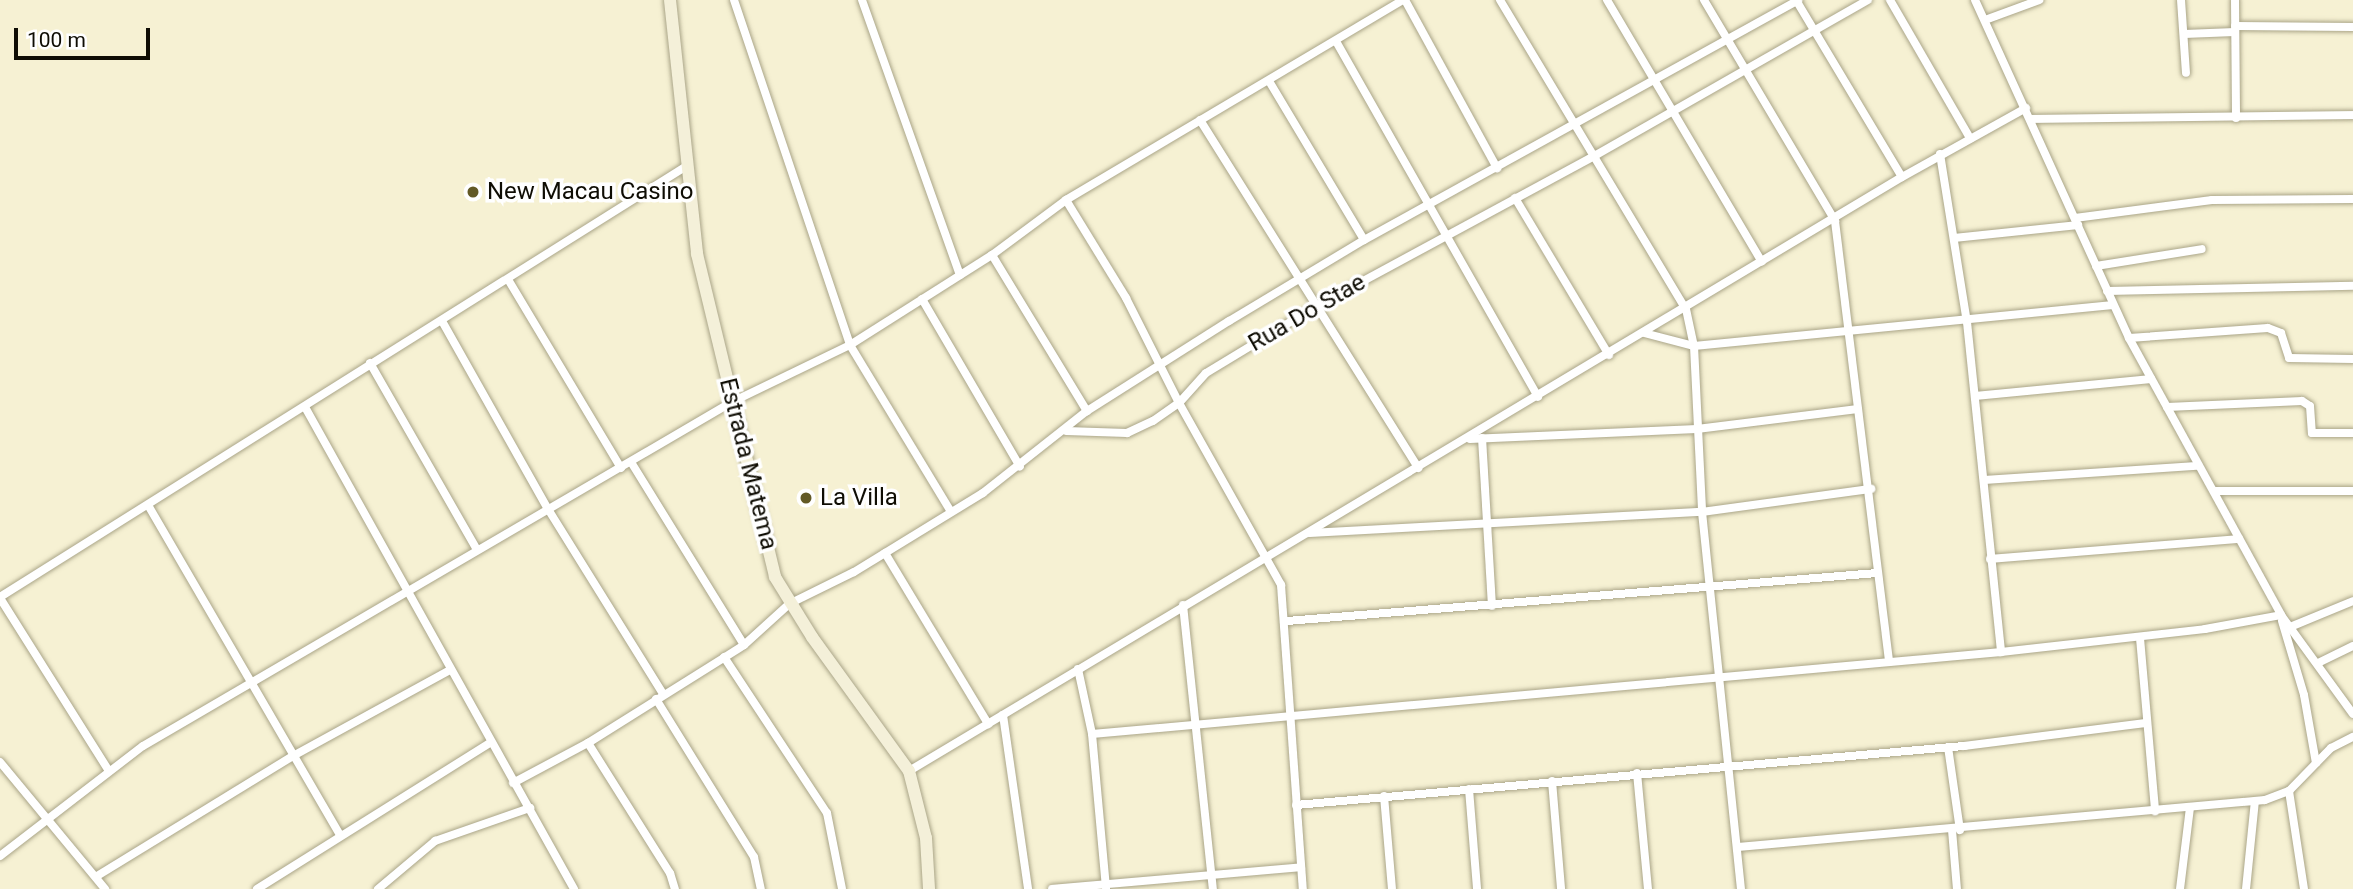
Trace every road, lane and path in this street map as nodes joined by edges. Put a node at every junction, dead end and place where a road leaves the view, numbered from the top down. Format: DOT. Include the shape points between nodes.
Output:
graph roads {
  1 [pos="670,0"];
  2 [pos="734,0"];
  3 [pos="862,0"];
  4 [pos="1404,0"];
  5 [pos="1500,0"];
  6 [pos="1607,0"];
  7 [pos="1704,0"];
  8 [pos="1797,0"];
  9 [pos="1868,0"];
  10 [pos="1890,0"];
  11 [pos="1975,0"];
  12 [pos="2039,0"];
  13 [pos="2181,0"];
  14 [pos="2235,0"];
  15 [pos="1985,20"];
  16 [pos="2353,27"];
  17 [pos="2235,29"];
  18 [pos="1815,32"];
  19 [pos="2184,34"];
  20 [pos="1729,39"];
  21 [pos="1337,43"];
  22 [pos="1746,71"];
  23 [pos="2186,73"];
  24 [pos="1269,81"];
  25 [pos="1656,81"];
  26 [pos="2026,108"];
  27 [pos="1673,111"];
  28 [pos="2353,115"];
  29 [pos="2236,118"];
  30 [pos="2032,119"];
  31 [pos="1200,120"];
  32 [pos="1576,125"];
  33 [pos="1970,138"];
  34 [pos="1596,155"];
  35 [pos="1940,155"];
  36 [pos="685,167"];
  37 [pos="1497,168"];
  38 [pos="1902,177"];
  39 [pos="1515,198"];
  40 [pos="2353,199"];
  41 [pos="1066,200"];
  42 [pos="1428,205"];
  43 [pos="1835,220"];
  44 [pos="2077,222"];
  45 [pos="1445,235"];
  46 [pos="1954,238"];
  47 [pos="1364,240"];
  48 [pos="2202,249"];
  49 [pos="992,255"];
  50 [pos="1762,262"];
  51 [pos="2096,266"];
  52 [pos="960,275"];
  53 [pos="1297,279"];
  54 [pos="509,281"];
  55 [pos="2353,286"];
  56 [pos="2107,291"];
  57 [pos="922,299"];
  58 [pos="2113,305"];
  59 [pos="1315,307"];
  60 [pos="1686,309"];
  61 [pos="442,321"];
  62 [pos="1967,322"];
  63 [pos="1848,330"];
  64 [pos="1644,333"];
  65 [pos="2129,338"];
  66 [pos="850,345"];
  67 [pos="1694,346"];
  68 [pos="1609,355"];
  69 [pos="2353,359"];
  70 [pos="370,363"];
  71 [pos="1161,363"];
  72 [pos="2151,379"];
  73 [pos="1975,396"];
  74 [pos="1538,397"];
  75 [pos="732,402"];
  76 [pos="1179,404"];
  77 [pos="304,407"];
  78 [pos="2166,407"];
  79 [pos="1858,409"];
  80 [pos="1087,411"];
  81 [pos="1697,429"];
  82 [pos="1066,431"];
  83 [pos="2353,433"];
  84 [pos="1482,438"];
  85 [pos="1466,439"];
  86 [pos="631,462"];
  87 [pos="2197,466"];
  88 [pos="1020,467"];
  89 [pos="621,468"];
  90 [pos="1418,468"];
  91 [pos="1984,480"];
  92 [pos="1871,489"];
  93 [pos="2214,491"];
  94 [pos="2353,491"];
  95 [pos="148,505"];
  96 [pos="548,509"];
  97 [pos="951,512"];
  98 [pos="1702,512"];
  99 [pos="1488,526"];
  100 [pos="1306,533"];
  101 [pos="2239,539"];
  102 [pos="477,550"];
  103 [pos="885,553"];
  104 [pos="1268,555"];
  105 [pos="1990,559"];
  106 [pos="1877,573"];
  107 [pos="1710,587"];
  108 [pos="405,591"];
  109 [pos="0,597"];
  110 [pos="2353,601"];
  111 [pos="789,604"];
  112 [pos="1183,605"];
  113 [pos="1492,606"];
  114 [pos="2281,615"];
  115 [pos="1287,621"];
  116 [pos="2290,627"];
  117 [pos="2140,638"];
  118 [pos="744,645"];
  119 [pos="2353,646"];
  120 [pos="2001,652"];
  121 [pos="724,657"];
  122 [pos="1889,662"];
  123 [pos="2318,663"];
  124 [pos="1078,669"];
  125 [pos="450,670"];
  126 [pos="1720,677"];
  127 [pos="253,682"];
  128 [pos="660,697"];
  129 [pos="2353,713"];
  130 [pos="1003,715"];
  131 [pos="1289,717"];
  132 [pos="2146,723"];
  133 [pos="988,724"];
  134 [pos="1196,725"];
  135 [pos="1092,734"];
  136 [pos="2353,737"];
  137 [pos="490,743"];
  138 [pos="588,743"];
  139 [pos="1948,747"];
  140 [pos="293,756"];
  141 [pos="0,762"];
  142 [pos="2316,763"];
  143 [pos="1729,767"];
  144 [pos="108,771"];
  145 [pos="909,771"];
  146 [pos="1637,774"];
  147 [pos="1552,781"];
  148 [pos="513,783"];
  149 [pos="1469,789"];
  150 [pos="2288,791"];
  151 [pos="1384,796"];
  152 [pos="2255,801"];
  153 [pos="1296,805"];
  154 [pos="530,808"];
  155 [pos="2190,808"];
  156 [pos="2155,811"];
  157 [pos="49,817"];
  158 [pos="1956,830"];
  159 [pos="340,835"];
  160 [pos="1738,847"];
  161 [pos="0,856"];
  162 [pos="1301,867"];
  163 [pos="1212,874"];
  164 [pos="97,876"];
  165 [pos="1106,886"];
  166 [pos="105,889"];
  167 [pos="257,889"];
  168 [pos="377,889"];
  169 [pos="574,889"];
  170 [pos="675,889"];
  171 [pos="761,889"];
  172 [pos="842,889"];
  173 [pos="929,889"];
  174 [pos="1028,889"];
  175 [pos="1052,889"];
  176 [pos="1213,889"];
  177 [pos="1303,889"];
  178 [pos="1392,889"];
  179 [pos="1477,889"];
  180 [pos="1561,889"];
  181 [pos="1648,889"];
  182 [pos="1741,889"];
  183 [pos="1957,889"];
  184 [pos="2180,889"];
  185 [pos="2246,889"];
  186 [pos="2304,889"];
  1 -- 36 [label="street, Estrada Matema"];
  2 -- 66 [label="street"];
  3 -- 52 [label="street"];
  4 -- 21 [label="street"];
  4 -- 37 [label="street"];
  5 -- 32 [label="street"];
  6 -- 25 [label="street"];
  7 -- 20 [label="street"];
  8 -- 18 [label="street"];
  8 -- 20 [label="street"];
  9 -- 18 [label="street, Rua Do Stae"];
  10 -- 33 [label="street"];
  11 -- 15 [label="street"];
  12 -- 15 [label="street"];
  13 -- 19 [label="street"];
  14 -- 17 [label="street"];
  15 -- 26 [label="street"];
  16 -- 17 [label="street"];
  17 -- 19 [label="street"];
  17 -- 29 [label="street"];
  18 -- 22 [label="street, Rua Do Stae"];
  18 -- 38 [label="street"];
  19 -- 23 [label="street"];
  20 -- 22 [label="street"];
  20 -- 25 [label="street"];
  21 -- 24 [label="street"];
  21 -- 42 [label="street"];
  22 -- 27 [label="street, Rua Do Stae"];
  22 -- 43 [label="street"];
  24 -- 31 [label="street"];
  24 -- 47 [label="street"];
  25 -- 27 [label="street"];
  25 -- 32 [label="street"];
  26 -- 30 [label="street"];
  26 -- 33 [label="street"];
  27 -- 34 [label="street, Rua Do Stae"];
  27 -- 50 [label="street"];
  28 -- 29 [label="street"];
  29 -- 30 [label="street"];
  30 -- 44 [label="street"];
  31 -- 41 [label="street"];
  31 -- 53 [label="street"];
  32 -- 34 [label="street"];
  32 -- 37 [label="street"];
  33 -- 35 [label="street"];
  34 -- 39 [label="street, Rua Do Stae"];
  34 -- 60 [label="street"];
  35 -- 38 [label="street"];
  35 -- 46 [label="street"];
  36 -- 54 [label="street"];
  36 -- 75 [label="street, Estrada Matema" via="697,254"];
  37 -- 42 [label="street"];
  38 -- 43 [label="street"];
  39 -- 45 [label="street, Rua Do Stae"];
  39 -- 68 [label="street"];
  40 -- 44 [label="street" via="2212,200"];
  41 -- 49 [label="street"];
  41 -- 71 [label="street"];
  42 -- 45 [label="street"];
  42 -- 47 [label="street"];
  43 -- 50 [label="street"];
  43 -- 63 [label="street"];
  44 -- 46 [label="street"];
  44 -- 51 [label="street"];
  45 -- 59 [label="street, Rua Do Stae"];
  45 -- 74 [label="street"];
  46 -- 62 [label="street"];
  47 -- 53 [label="street"];
  48 -- 51 [label="street"];
  49 -- 52 [label="street"];
  49 -- 80 [label="street"];
  50 -- 60 [label="street"];
  51 -- 56 [label="street"];
  52 -- 57 [label="street"];
  53 -- 59 [label="street"];
  53 -- 71 [label="street"];
  54 -- 61 [label="street"];
  54 -- 89 [label="street"];
  55 -- 56 [label="street"];
  56 -- 58 [label="street"];
  57 -- 66 [label="street"];
  57 -- 88 [label="street"];
  58 -- 62 [label="street"];
  58 -- 65 [label="street"];
  59 -- 76 [label="street, Rua Do Stae" via="1206,373"];
  59 -- 90 [label="street"];
  60 -- 64 [label="street"];
  60 -- 67 [label="street"];
  61 -- 70 [label="street"];
  61 -- 96 [label="street"];
  62 -- 63 [label="street"];
  62 -- 73 [label="street"];
  63 -- 67 [label="street"];
  63 -- 79 [label="street"];
  64 -- 67 [label="street"];
  64 -- 68 [label="street"];
  65 -- 69 [label="street" via="2268,328 2281,333 2289,358"];
  65 -- 72 [label="street"];
  66 -- 75 [label="street"];
  66 -- 97 [label="street"];
  67 -- 81 [label="street"];
  68 -- 74 [label="street"];
  70 -- 77 [label="street"];
  70 -- 102 [label="street"];
  71 -- 76 [label="street"];
  71 -- 80 [label="street"];
  72 -- 73 [label="street"];
  72 -- 78 [label="street"];
  73 -- 91 [label="street"];
  74 -- 85 [label="street"];
  75 -- 86 [label="street"];
  75 -- 111 [label="street, Estrada Matema" via="775,578"];
  76 -- 82 [label="street, Rua Do Stae" via="1127,433"];
  76 -- 104 [label="street"];
  77 -- 95 [label="street"];
  77 -- 108 [label="street"];
  78 -- 83 [label="street" via="2302,401 2310,406 2312,432"];
  78 -- 87 [label="street"];
  79 -- 81 [label="street"];
  79 -- 92 [label="street"];
  80 -- 82 [label="street"];
  81 -- 84 [label="street"];
  81 -- 98 [label="street"];
  82 -- 88 [label="street"];
  84 -- 85 [label="street"];
  84 -- 99 [label="street"];
  85 -- 90 [label="street"];
  86 -- 89 [label="street"];
  86 -- 118 [label="street"];
  87 -- 91 [label="street"];
  87 -- 93 [label="street"];
  88 -- 97 [label="street"];
  89 -- 96 [label="street"];
  90 -- 100 [label="street"];
  91 -- 105 [label="street"];
  92 -- 98 [label="street"];
  92 -- 106 [label="street"];
  93 -- 94 [label="street"];
  93 -- 101 [label="street"];
  95 -- 109 [label="street"];
  95 -- 127 [label="street"];
  96 -- 102 [label="street"];
  96 -- 128 [label="street"];
  97 -- 103 [label="street"];
  98 -- 99 [label="street"];
  98 -- 107 [label="street"];
  99 -- 100 [label="street"];
  99 -- 113 [label="street"];
  100 -- 104 [label="street"];
  101 -- 105 [label="street"];
  101 -- 114 [label="street"];
  102 -- 108 [label="street"];
  103 -- 111 [label="street"];
  103 -- 133 [label="street"];
  104 -- 112 [label="street"];
  104 -- 115 [label="street" via="1281,585"];
  105 -- 120 [label="street"];
  106 -- 107 [label="street"];
  106 -- 122 [label="street"];
  107 -- 113 [label="street"];
  107 -- 126 [label="street"];
  108 -- 125 [label="street"];
  108 -- 127 [label="street"];
  109 -- 144 [label="street"];
  110 -- 116 [label="street"];
  111 -- 118 [label="street"];
  111 -- 145 [label="street, Estrada Matema"];
  112 -- 124 [label="street"];
  112 -- 134 [label="street"];
  113 -- 115 [label="street"];
  114 -- 116 [label="street"];
  114 -- 117 [label="street"];
  114 -- 142 [label="street" via="2304,695"];
  115 -- 131 [label="street"];
  116 -- 123 [label="street"];
  117 -- 120 [label="street"];
  117 -- 132 [label="street"];
  118 -- 121 [label="street"];
  119 -- 123 [label="street"];
  120 -- 122 [label="street"];
  121 -- 128 [label="street"];
  121 -- 172 [label="street" via="827,814"];
  122 -- 126 [label="street"];
  123 -- 129 [label="street"];
  124 -- 130 [label="street"];
  124 -- 135 [label="street"];
  125 -- 137 [label="street"];
  125 -- 140 [label="street"];
  126 -- 131 [label="street"];
  126 -- 143 [label="street"];
  127 -- 140 [label="street"];
  127 -- 144 [label="street"];
  128 -- 138 [label="street"];
  128 -- 171 [label="street" via="754,857"];
  130 -- 133 [label="street"];
  130 -- 174 [label="street"];
  131 -- 134 [label="street"];
  131 -- 153 [label="street"];
  132 -- 139 [label="street"];
  132 -- 156 [label="street"];
  133 -- 145 [label="street"];
  134 -- 135 [label="street"];
  134 -- 163 [label="street"];
  135 -- 165 [label="street"];
  136 -- 142 [label="street"];
  137 -- 148 [label="street"];
  137 -- 159 [label="street"];
  138 -- 148 [label="street"];
  138 -- 170 [label="street" via="670,873"];
  139 -- 143 [label="street"];
  139 -- 158 [label="street"];
  140 -- 159 [label="street"];
  140 -- 164 [label="street"];
  141 -- 157 [label="street"];
  142 -- 150 [label="street"];
  143 -- 146 [label="street"];
  143 -- 160 [label="street"];
  144 -- 157 [label="street"];
  145 -- 173 [label="street, Estrada Matema" via="926,838"];
  146 -- 147 [label="street"];
  146 -- 181 [label="street"];
  147 -- 149 [label="street"];
  147 -- 180 [label="street"];
  148 -- 154 [label="street"];
  149 -- 151 [label="street"];
  149 -- 179 [label="street"];
  150 -- 152 [label="street"];
  150 -- 186 [label="street"];
  151 -- 153 [label="street"];
  151 -- 178 [label="street"];
  152 -- 155 [label="street"];
  152 -- 185 [label="street"];
  153 -- 162 [label="street"];
  154 -- 168 [label="street" via="435,841"];
  154 -- 169 [label="street"];
  155 -- 156 [label="street"];
  155 -- 184 [label="street"];
  156 -- 158 [label="street"];
  157 -- 161 [label="street"];
  157 -- 164 [label="street"];
  158 -- 160 [label="street"];
  158 -- 183 [label="street"];
  159 -- 167 [label="street"];
  160 -- 182 [label="street"];
  162 -- 163 [label="street"];
  162 -- 177 [label="street"];
  163 -- 165 [label="street"];
  163 -- 176 [label="street"];
  164 -- 166 [label="street"];
  165 -- 175 [label="street"];
}
